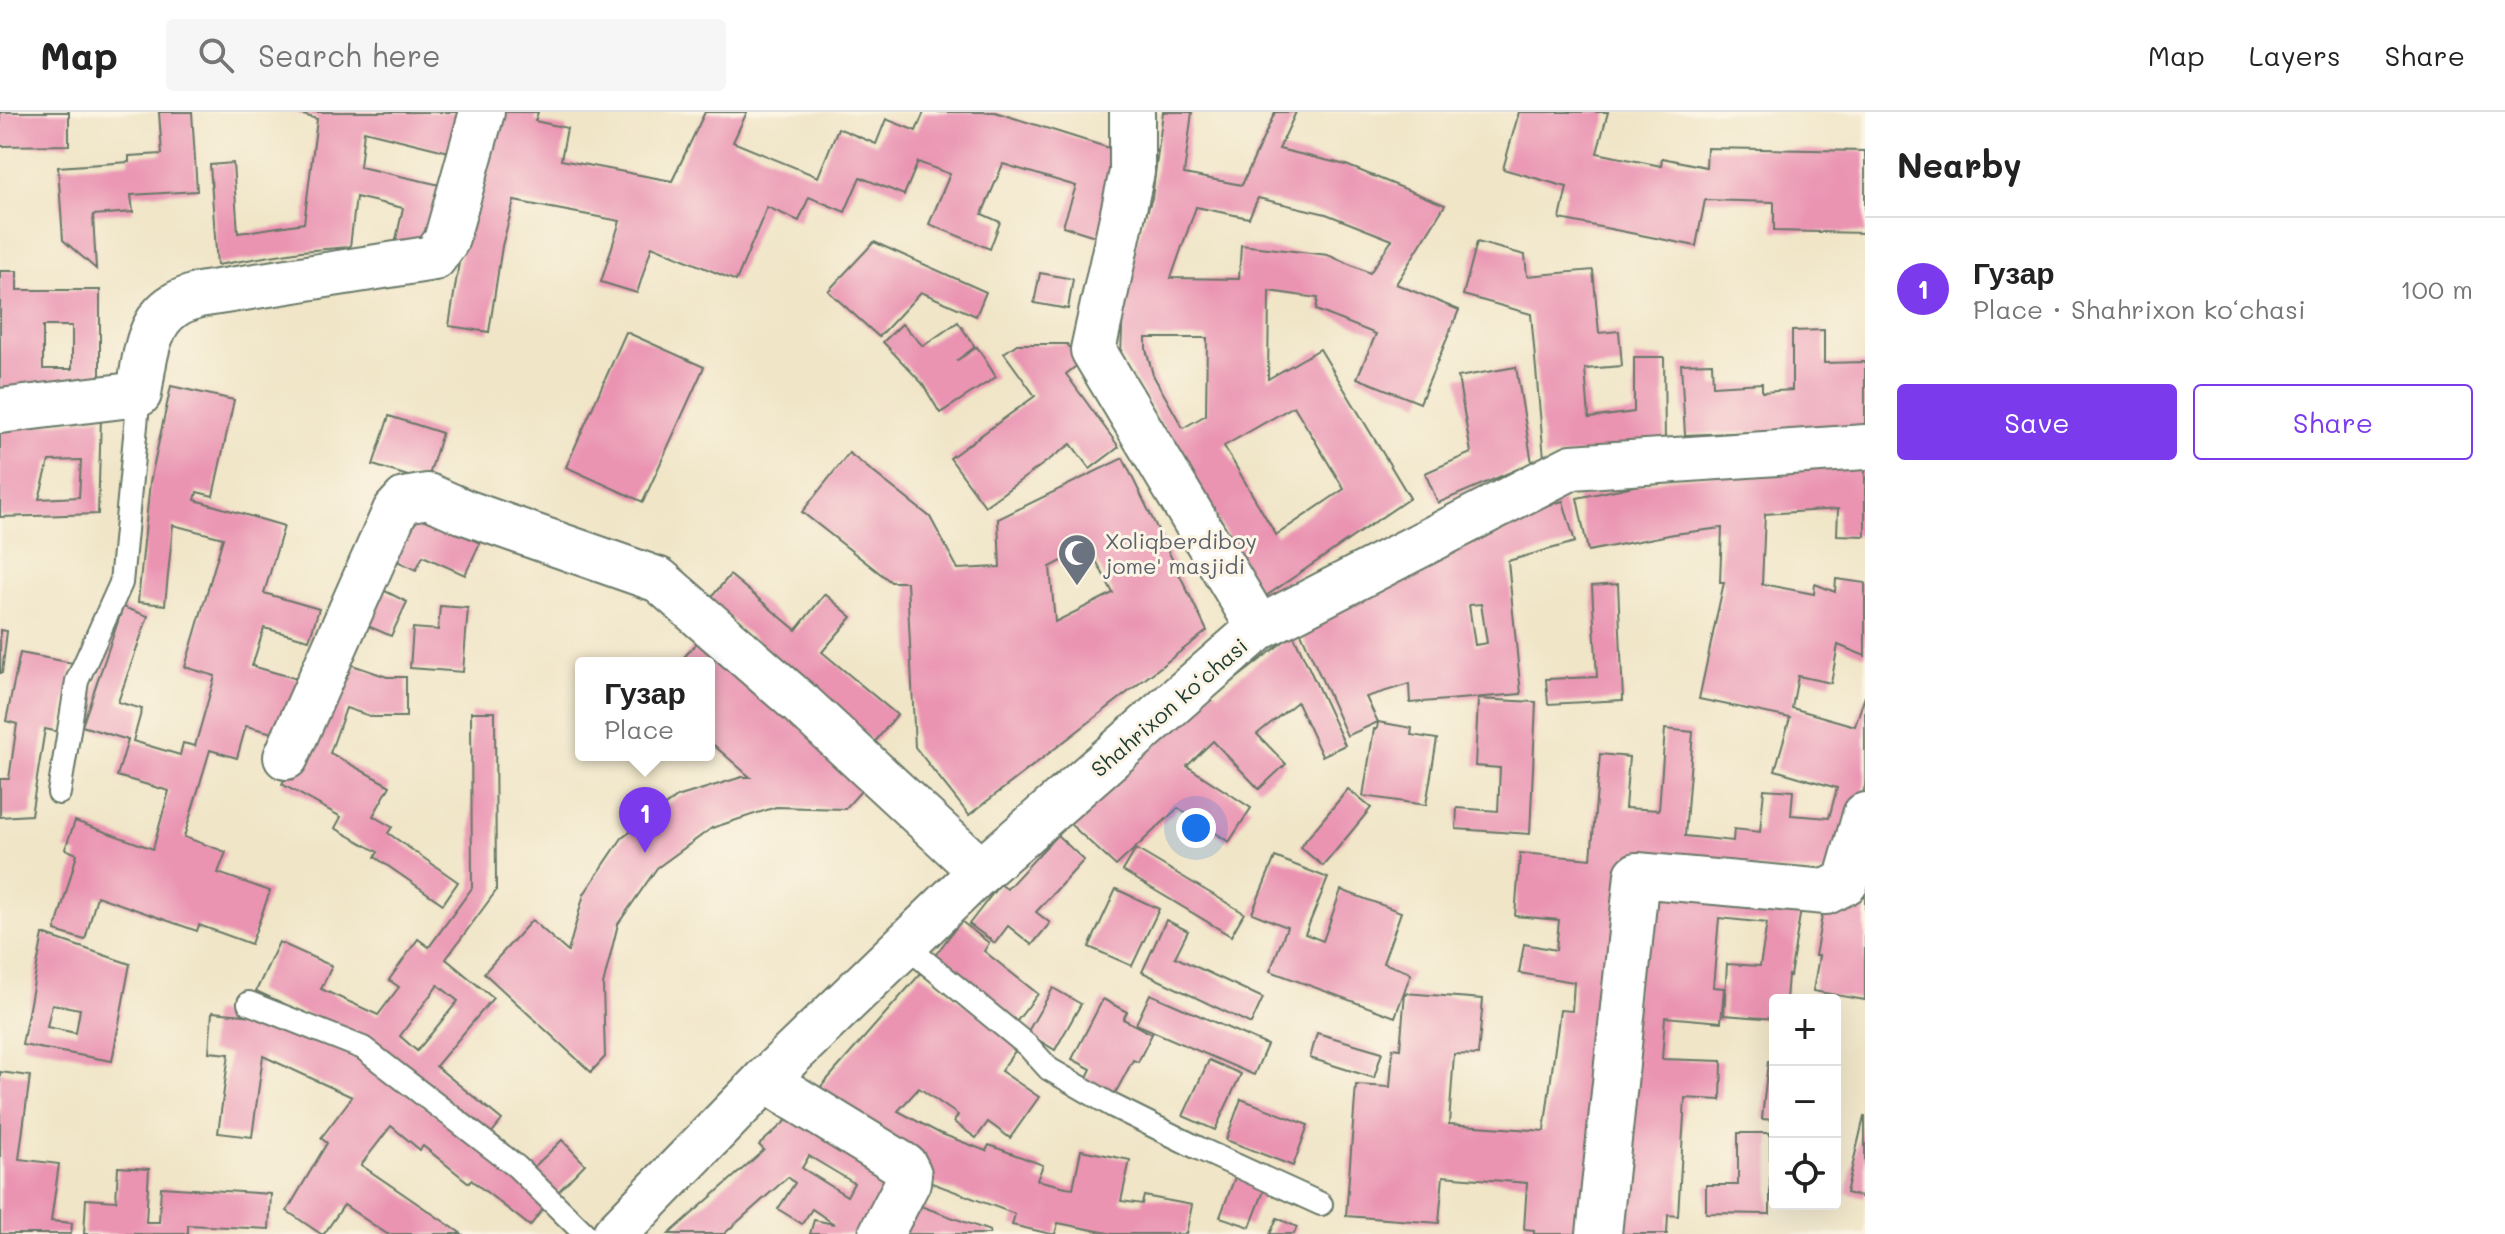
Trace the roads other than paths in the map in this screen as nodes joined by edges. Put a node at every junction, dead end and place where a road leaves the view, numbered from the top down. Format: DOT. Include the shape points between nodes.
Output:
graph roads {
  1 [pos="482,112"];
  2 [pos="1132,112"];
  3 [pos="139,394"];
  4 [pos="0,411"];
  5 [pos="1865,447"];
  6 [pos="1259,628"];
  7 [pos="286,757"];
  8 [pos="59,793"];
  9 [pos="1865,815"];
  10 [pos="981,871"];
  11 [pos="905,945"];
  12 [pos="249,1003"];
  13 [pos="765,1080"];
  14 [pos="1321,1204"];
  15 [pos="585,1234"];
  16 [pos="615,1234"];
  17 [pos="881,1234"];
  18 [pos="1599,1234"];
  1 -- 3 [label="street" via="446,241 434,258 199,295 173,305 157,323 146,351"];
  2 -- 6 [label="street" via="1132,172 1093,350"];
  3 -- 4 [label="street"];
  3 -- 8 [label="lane" via="121,583 77,681"];
  5 -- 6 [label="street, Shahrixon koʻchasi" via="1572,467"];
  6 -- 10 [label="street, Shahrixon koʻchasi"];
  7 -- 10 [label="street" via="395,511 405,500 428,496 659,580"];
  9 -- 18 [label="street" via="1846,882 1826,892 1637,875"];
  10 -- 11 [label="street, Shahrixon koʻchasi"];
  11 -- 13 [label="street, Shahrixon koʻchasi"];
  11 -- 14 [label="lane" via="1049,1069 1113,1106"];
  12 -- 15 [label="lane" via="363,1048 517,1167"];
  13 -- 16 [label="street, Shahrixon koʻchasi"];
  13 -- 17 [label="street" via="905,1166 908,1182"];
}
